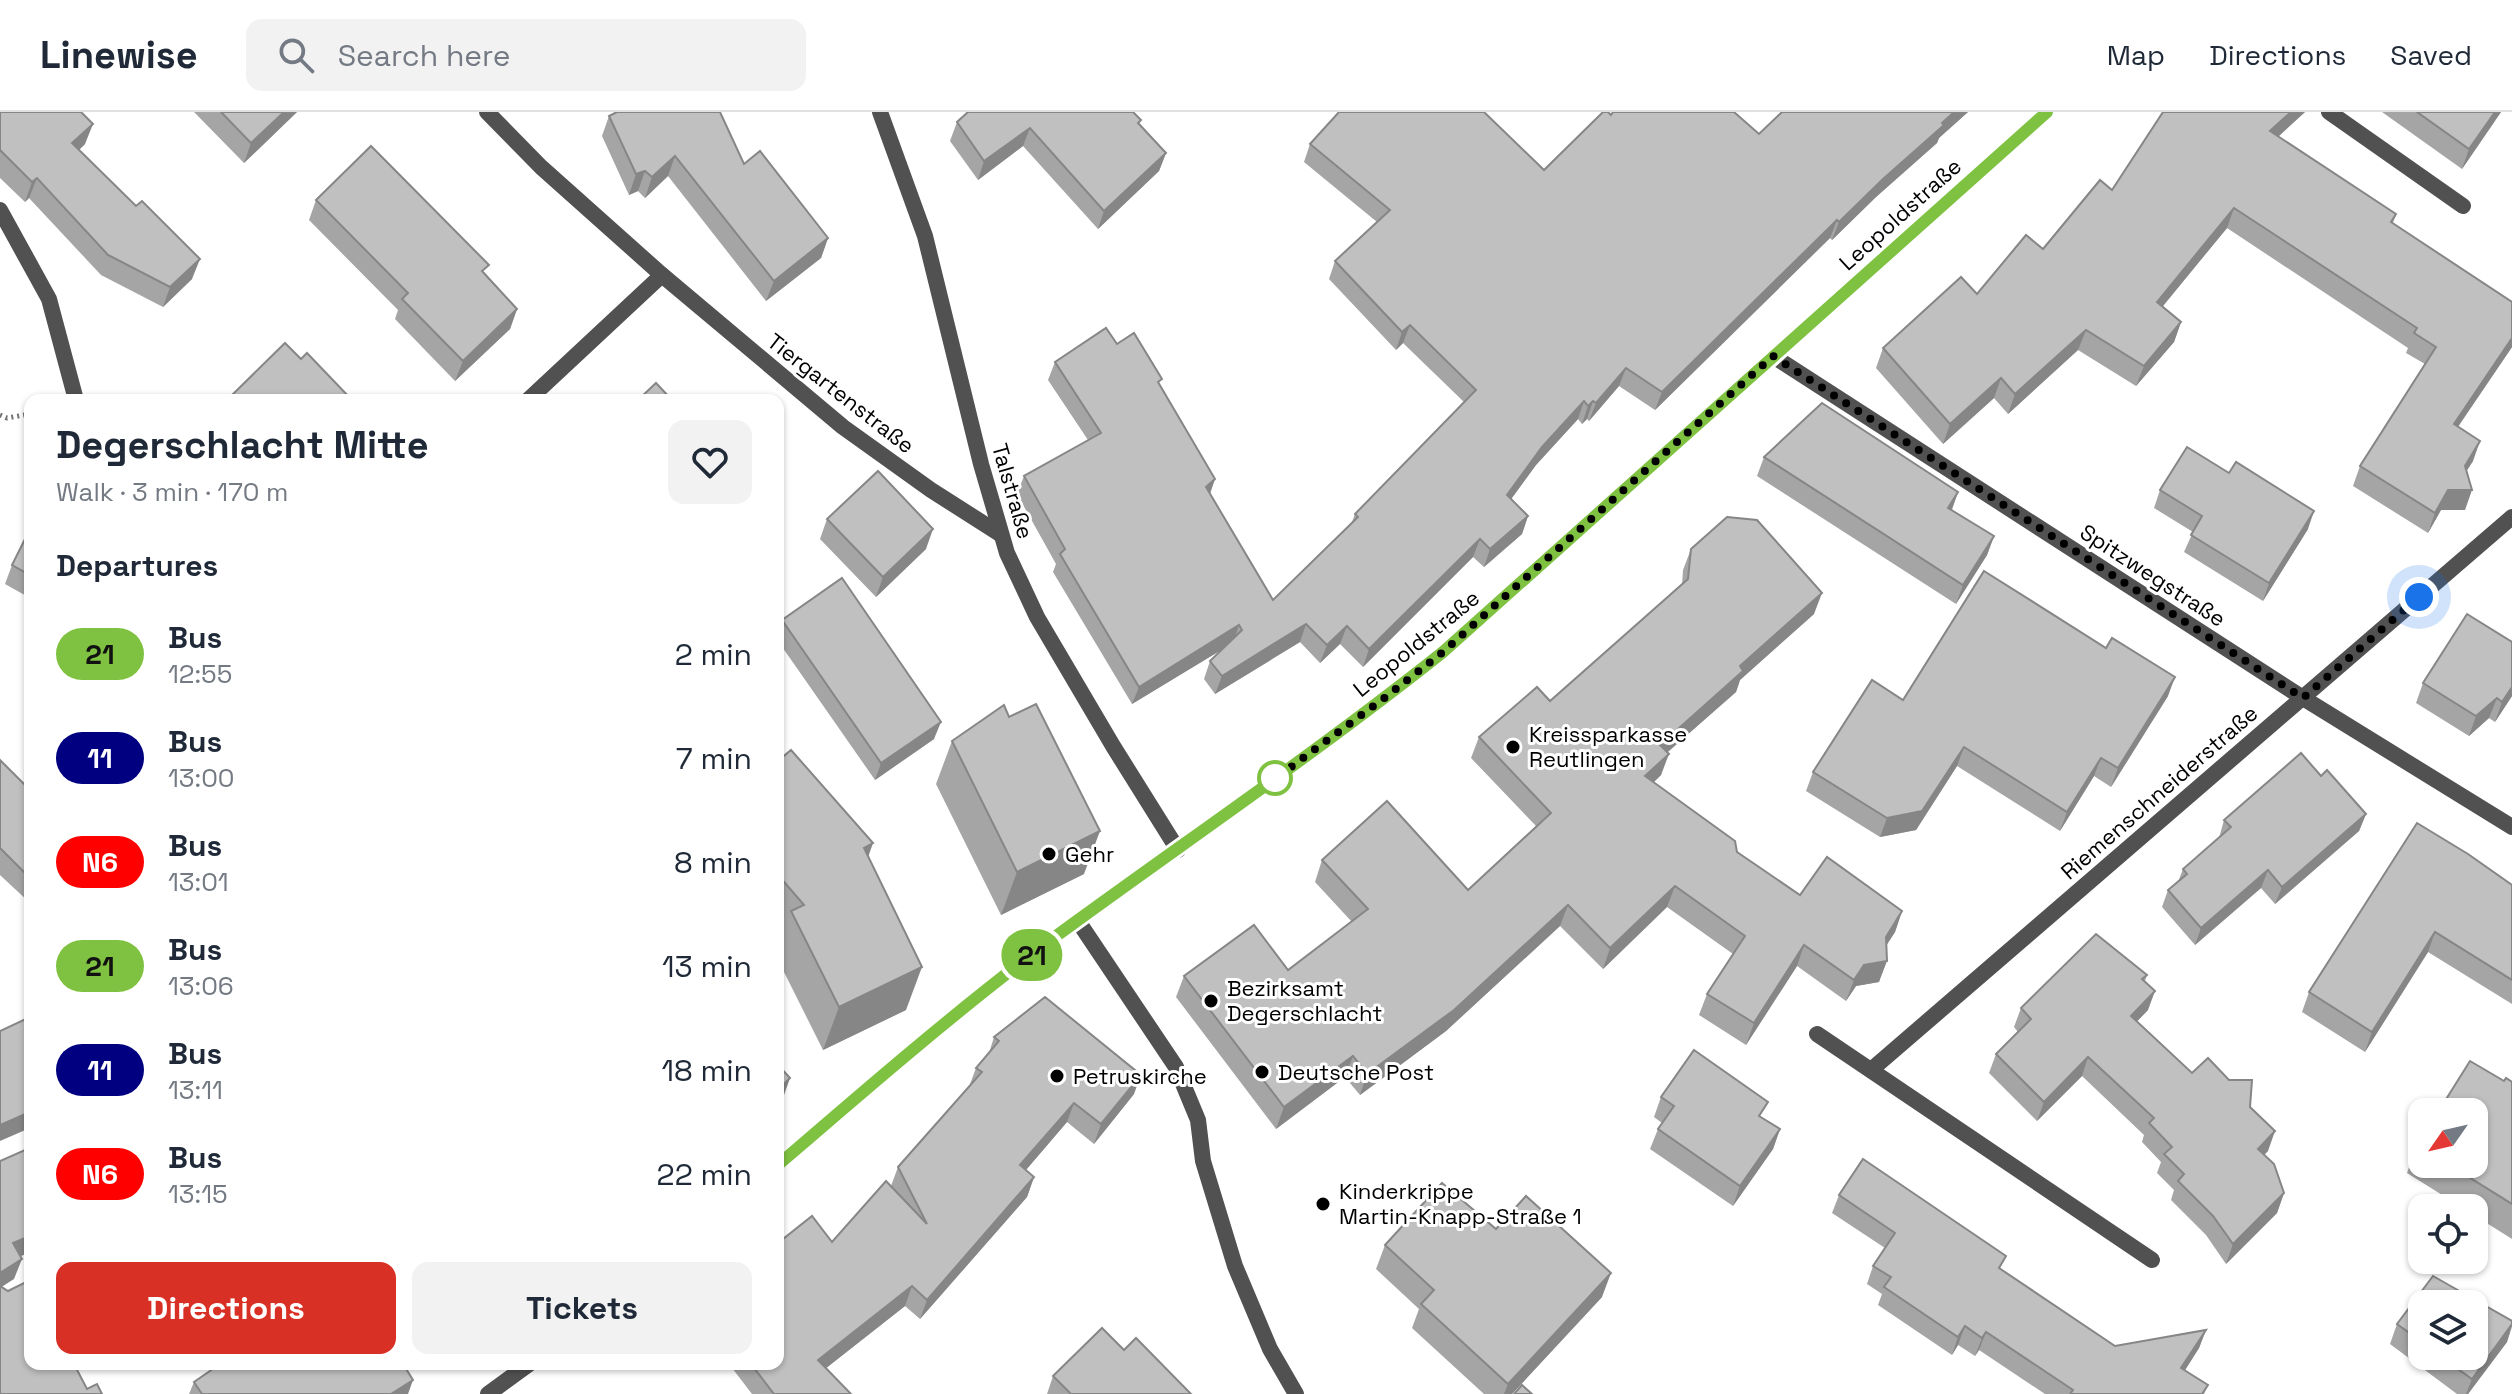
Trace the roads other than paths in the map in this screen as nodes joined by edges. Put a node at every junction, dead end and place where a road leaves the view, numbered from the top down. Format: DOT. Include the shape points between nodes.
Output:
graph roads {
  1 [pos="487,112"];
  2 [pos="880,112"];
  3 [pos="2047,112"];
  4 [pos="2329,112"];
  5 [pos="2463,206"];
  6 [pos="0,210"];
  7 [pos="662,275"];
  8 [pos="1773,356"];
  9 [pos="74,394"];
  10 [pos="534,394"];
  11 [pos="2512,517"];
  12 [pos="1000,534"];
  13 [pos="2303,698"];
  14 [pos="2512,827"];
  15 [pos="1178,850"];
  16 [pos="1078,921"];
  17 [pos="1817,1034"];
  18 [pos="1871,1070"];
  19 [pos="784,1160"];
  20 [pos="2152,1260"];
  21 [pos="521,1370"];
  22 [pos="1290,1392"];
  23 [pos="488,1394"];
  1 -- 7 [label="street, Tiergartenstraße"];
  2 -- 12 [label="street, Talstraße" via="936,275"];
  3 -- 8 [label="street, Leopoldstraße"];
  4 -- 5 [label="street"];
  6 -- 9 [label="street" via="49,299"];
  7 -- 10 [label="street"];
  7 -- 12 [label="street, Tiergartenstraße" via="843,427"];
  8 -- 13 [label="street, Spitzwegstraße"];
  8 -- 15 [label="street, Leopoldstraße" via="1443,652"];
  11 -- 13 [label="street, Riemenschneiderstraße"];
  12 -- 15 [label="street, Talstraße" via="1037,617"];
  13 -- 14 [label="street, Spitzwegstraße"];
  13 -- 18 [label="street, Riemenschneiderstraße"];
  15 -- 16 [label="street, Leopoldstraße"];
  16 -- 19 [label="street, Leopoldstraße"];
  16 -- 22 [label="street" via="1187,1088 1235,1266"];
  17 -- 18 [label="street"];
  18 -- 20 [label="street"];
  21 -- 23 [label="street"];
}
